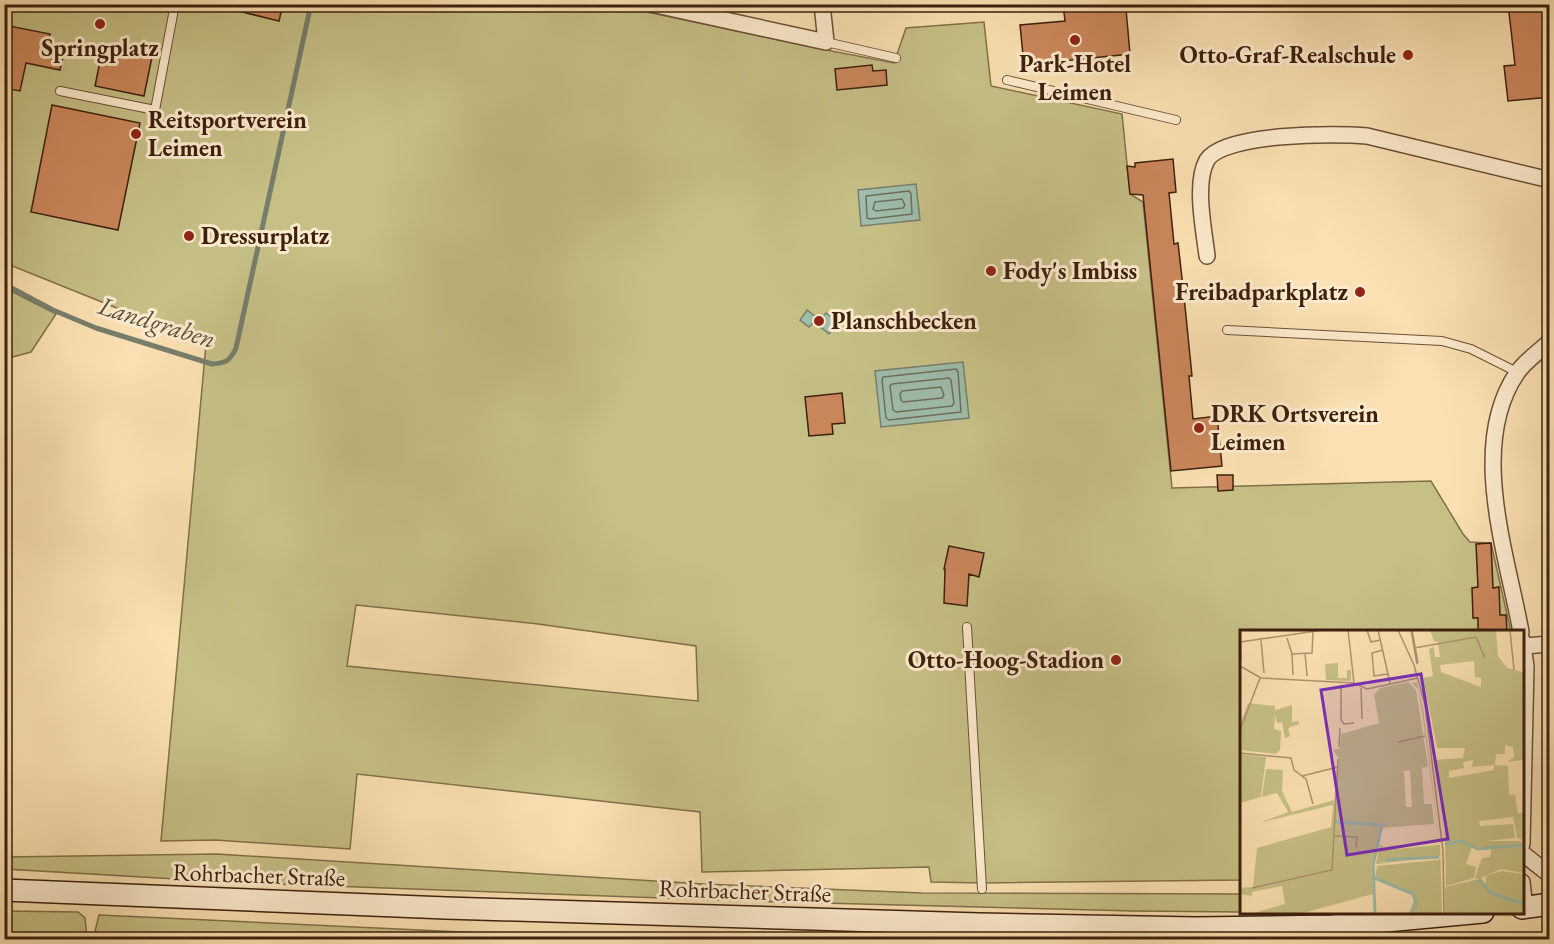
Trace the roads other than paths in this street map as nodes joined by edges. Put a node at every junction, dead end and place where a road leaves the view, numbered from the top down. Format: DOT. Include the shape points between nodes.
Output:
graph roads {
  1 [pos="175,4"];
  2 [pos="651,4"];
  3 [pos="822,4"];
  4 [pos="826,42"];
  5 [pos="896,58"];
  6 [pos="1007,80"];
  7 [pos="60,91"];
  8 [pos="1176,120"];
  9 [pos="1550,180"];
  10 [pos="1207,256"];
  11 [pos="1227,330"];
  12 [pos="1550,341"];
  13 [pos="1517,372"];
  14 [pos="967,627"];
  15 [pos="1520,630"];
  16 [pos="1524,640"];
  17 [pos="1550,644"];
  18 [pos="1524,653"];
  19 [pos="1524,755"];
  20 [pos="1524,856"];
  21 [pos="1550,875"];
  22 [pos="982,889"];
  23 [pos="4,890"];
  24 [pos="1550,904"];
  25 [pos="1524,908"];
  26 [pos="1461,914"];
  1 -- 7 [label="lane" via="155,110"];
  2 -- 4 [label="street"];
  3 -- 4 [label="street"];
  4 -- 5 [label="lane"];
  6 -- 8 [label="lane"];
  9 -- 10 [label="street" via="1367,136 1338,134 1230,145 1208,160 1202,174"];
  11 -- 13 [label="lane" via="1442,341 1471,349"];
  12 -- 13 [label="street"];
  13 -- 15 [label="street" via="1497,418 1493,460 1499,518"];
  14 -- 22 [label="lane"];
  16 -- 17 [label="street"];
  18 -- 19 [label="street"];
  20 -- 21 [label="street"];
  23 -- 26 [label="main road, Rohrbacher Straße" via="446,908 1174,928 1332,926"];
  24 -- 25 [label="main road"];
}
